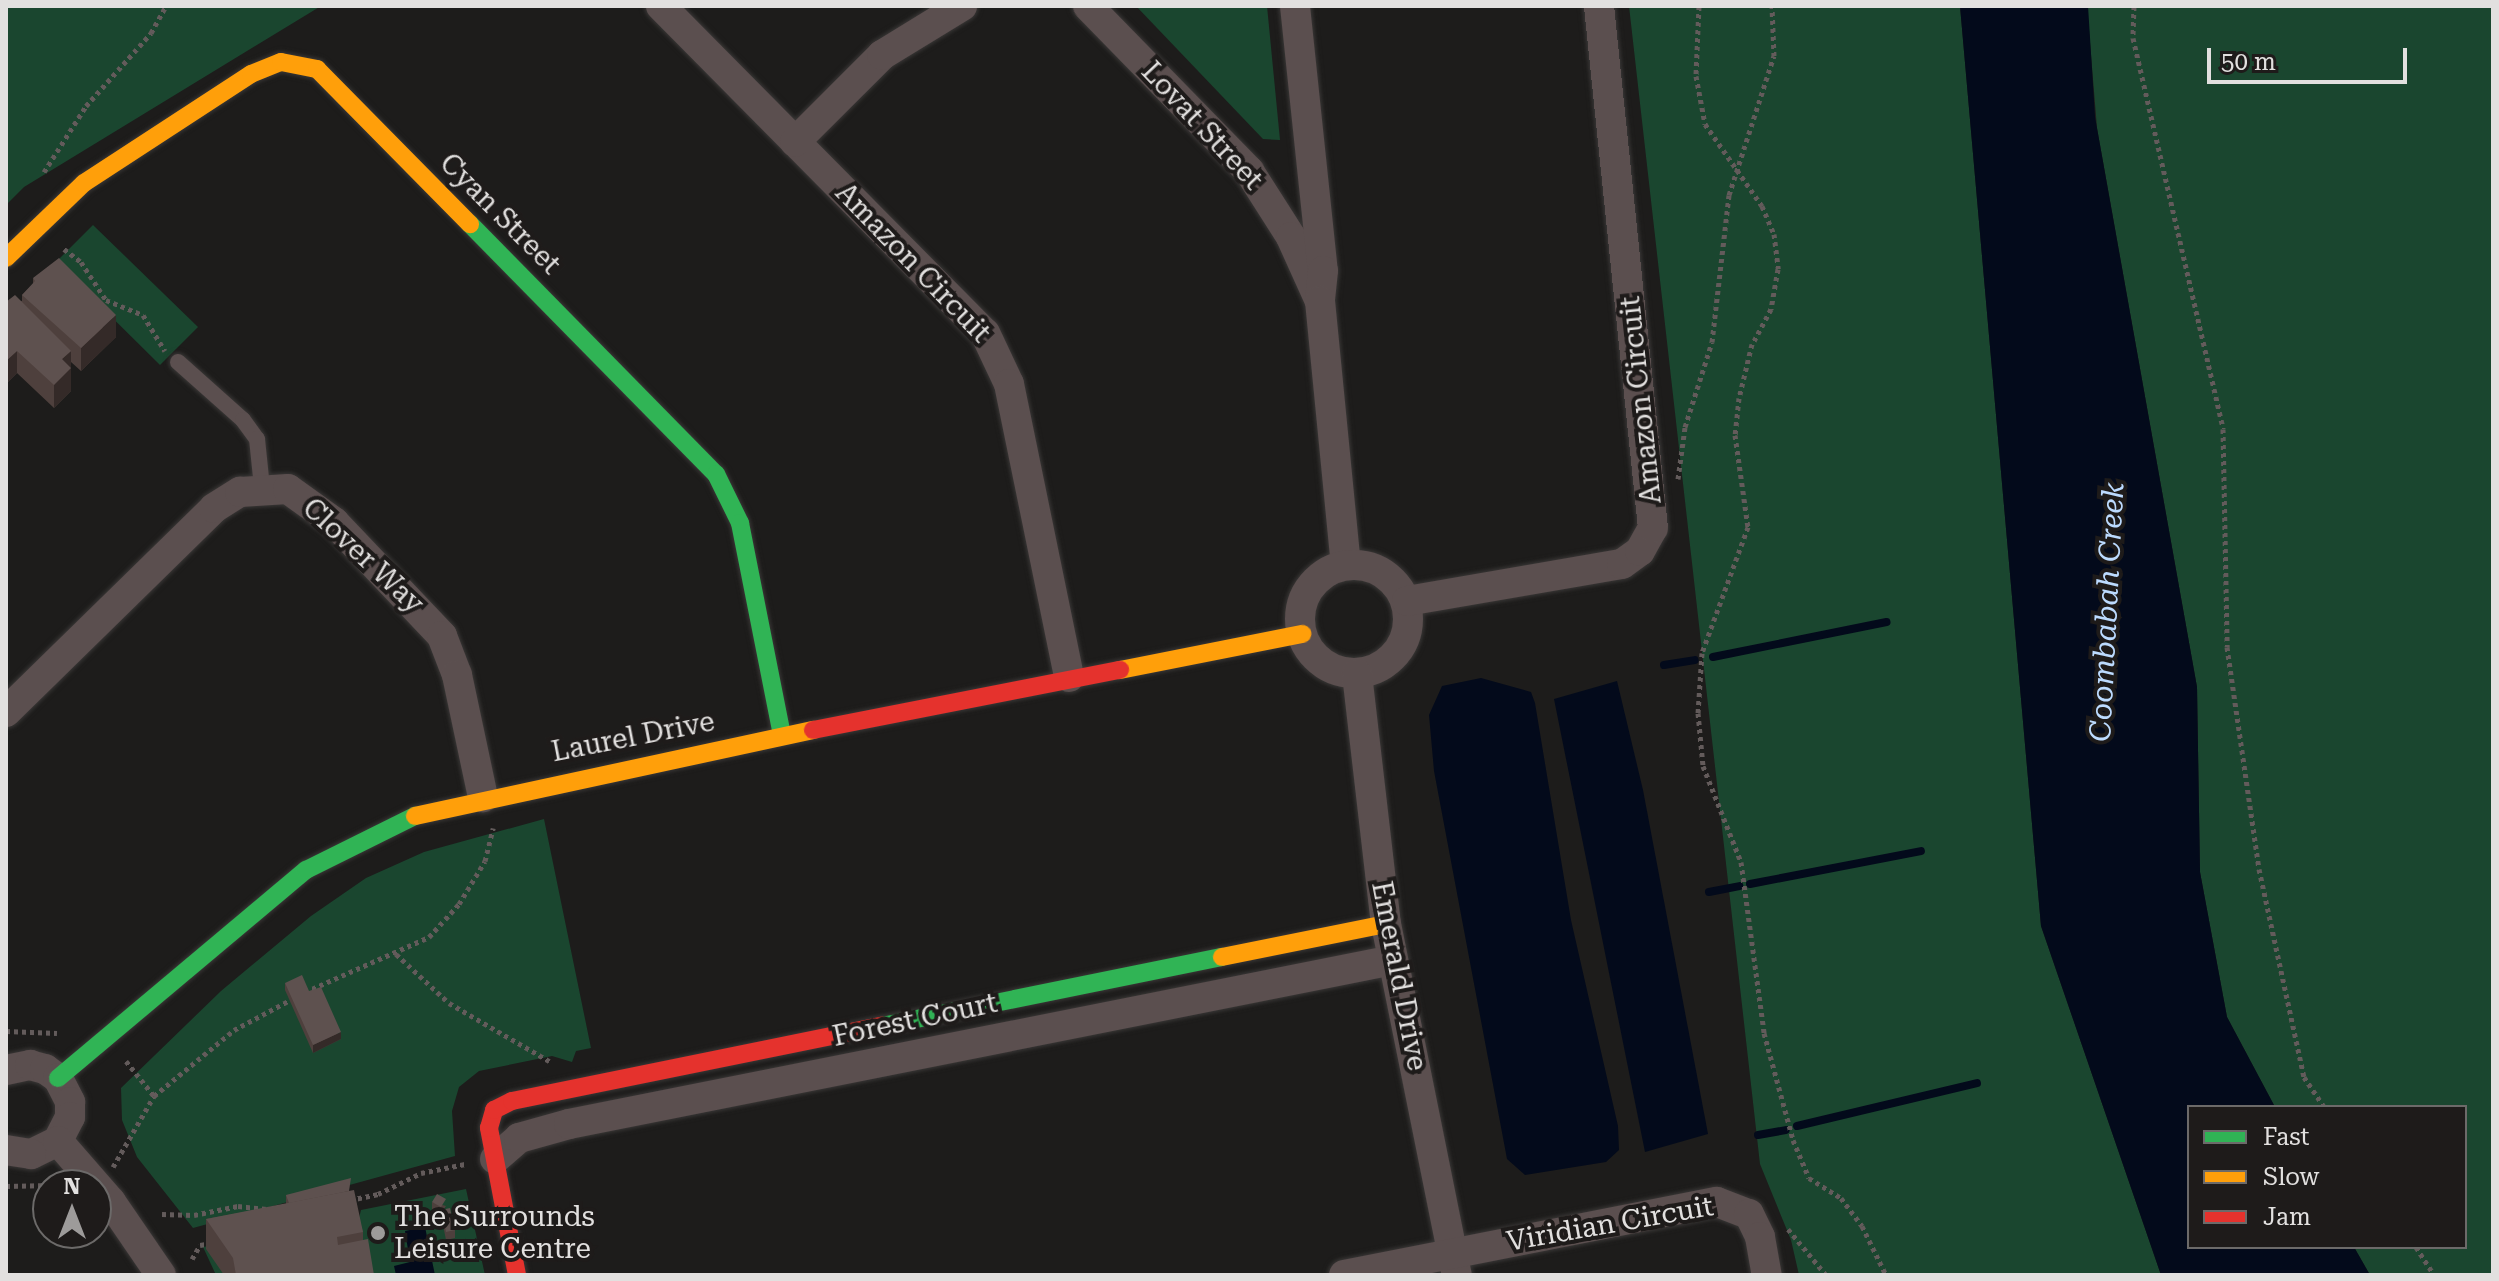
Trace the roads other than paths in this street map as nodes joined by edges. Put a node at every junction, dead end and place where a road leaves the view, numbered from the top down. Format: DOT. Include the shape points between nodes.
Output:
graph roads {
  1 [pos="661,6"];
  2 [pos="962,6"];
  3 [pos="1088,6"];
  4 [pos="1295,6"];
  5 [pos="1599,6"];
  6 [pos="795,142"];
  7 [pos="6,258"];
  8 [pos="1320,301"];
  9 [pos="178,362"];
  10 [pos="262,487"];
  11 [pos="1346,565"];
  12 [pos="1407,601"];
  13 [pos="1302,634"];
  14 [pos="1357,674"];
  15 [pos="1069,677"];
  16 [pos="6,712"];
  17 [pos="782,735"];
  18 [pos="488,810"];
  19 [pos="1386,924"];
  20 [pos="1393,960"];
  21 [pos="9,1065"];
  22 [pos="58,1078"];
  23 [pos="58,1141"];
  24 [pos="6,1150"];
  25 [pos="482,1161"];
  26 [pos="1454,1264"];
  27 [pos="161,1275"];
  28 [pos="517,1275"];
  29 [pos="1344,1275"];
  30 [pos="1767,1275"];
  1 -- 6 [label="street, Amazon Circuit"];
  2 -- 6 [label="street" via="882,55"];
  3 -- 8 [label="street, Lovat Street" via="1249,171 1291,237"];
  4 -- 8 [label="street, Lovat Street" via="1323,271"];
  5 -- 12 [label="street, Amazon Circuit" via="1653,528 1640,551 1622,564"];
  6 -- 15 [label="street, Amazon Circuit" via="971,317 999,358"];
  7 -- 17 [label="street, Cyan Street" via="84,183 251,74 281,62 317,69 716,474 740,523"];
  8 -- 11 [label="street, Lovat Street"];
  9 -- 10 [label="lane" via="257,439"];
  10 -- 16 [label="street" via="240,492 214,508"];
  10 -- 18 [label="street, Clover Way" via="288,489 312,504 429,617 452,657"];
  11 -- 12 [label="street" via="1383,572"];
  11 -- 13 [label="street" via="1328,571 1308,591 1299,618"];
  12 -- 14 [label="street" via="1403,644 1392,659"];
  13 -- 14 [label="street" via="1315,658 1331,669"];
  13 -- 15 [label="street, Laurel Drive"];
  14 -- 19 [label="street, Emerald Drive"];
  15 -- 17 [label="street, Laurel Drive"];
  17 -- 18 [label="street, Laurel Drive"];
  18 -- 22 [label="street, Laurel Drive" via="381,829 306,870"];
  19 -- 20 [label="street, Emerald Drive"];
  19 -- 25 [label="street, Forest Court" via="512,1101 494,1110"];
  20 -- 25 [label="street, Forest Court" via="569,1124 519,1138"];
  20 -- 26 [label="street, Emerald Drive"];
  21 -- 22 [label="street" via="30,1065"];
  22 -- 23 [label="street" via="70,1102 70,1117"];
  23 -- 24 [label="street" via="31,1154"];
  23 -- 27 [label="street"];
  25 -- 28 [label="street, Forest Court"];
  26 -- 29 [label="street"];
  26 -- 30 [label="street, Viridian Circuit" via="1717,1202 1749,1214 1760,1237"];
}
